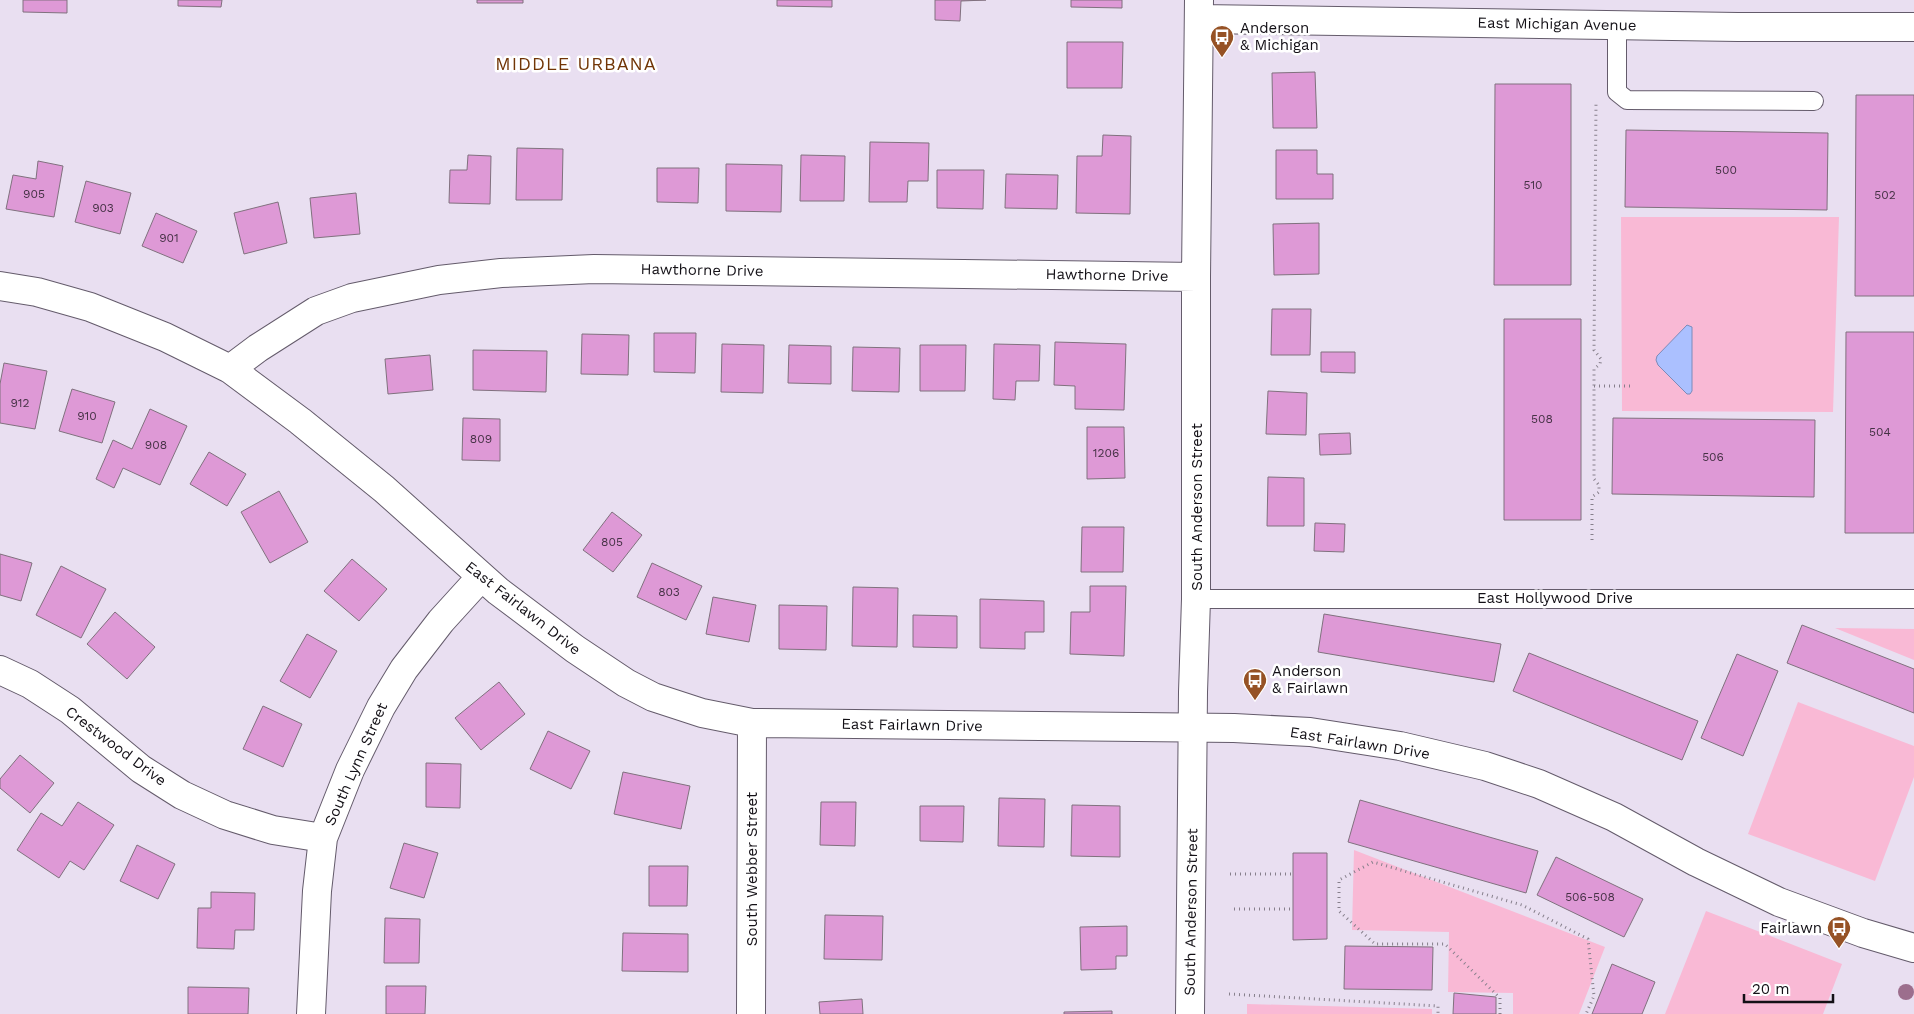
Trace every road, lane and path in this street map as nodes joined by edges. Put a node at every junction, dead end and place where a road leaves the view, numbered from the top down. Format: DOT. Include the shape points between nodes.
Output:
graph roads {
  1 [pos="1199,10"];
  2 [pos="1617,25"];
  3 [pos="1914,26"];
  4 [pos="1596,99"];
  5 [pos="1814,102"];
  6 [pos="1196,277"];
  7 [pos="0,286"];
  8 [pos="230,369"];
  9 [pos="1594,386"];
  10 [pos="1633,386"];
  11 [pos="1592,540"];
  12 [pos="481,577"];
  13 [pos="1196,599"];
  14 [pos="1914,599"];
  15 [pos="0,670"];
  16 [pos="752,723"];
  17 [pos="1193,728"];
  18 [pos="323,838"];
  19 [pos="1230,874"];
  20 [pos="1293,874"];
  21 [pos="1234,909"];
  22 [pos="1293,909"];
  23 [pos="1914,948"];
  24 [pos="1229,994"];
  25 [pos="311,1014"];
  26 [pos="751,1014"];
  27 [pos="1190,1014"];
  28 [pos="1438,1014"];
  29 [pos="1500,1014"];
  30 [pos="1586,1014"];
  1 -- 2 [label="street, East Michigan Avenue"];
  1 -- 6 [label="street, South Anderson Street"];
  2 -- 3 [label="street, East Michigan Avenue"];
  2 -- 5 [label="lane" via="1617,92 1627,100"];
  4 -- 9 [label="path" via="1594,350 1601,359 1594,369"];
  6 -- 8 [label="street, Hawthorne Drive" via="594,269 501,273 439,280 352,298 316,311"];
  6 -- 13 [label="street, South Anderson Street"];
  7 -- 8 [label="street, East Fairlawn Drive" via="37,292 90,308 165,337"];
  8 -- 12 [label="street, East Fairlawn Drive" via="384,489"];
  9 -- 10 [label="path"];
  9 -- 11 [label="path" via="1594,478 1599,492 1592,497"];
  12 -- 16 [label="street, East Fairlawn Drive" via="575,649 626,683 653,697 702,713"];
  12 -- 18 [label="street, South Lynn Street" via="404,669 350,770"];
  13 -- 14 [label="lane, East Hollywood Drive"];
  13 -- 17 [label="street, South Anderson Street"];
  15 -- 18 [label="street, Crestwood Drive" via="30,684 70,710 141,769 182,795 225,815 273,830"];
  16 -- 17 [label="street, East Fairlawn Drive"];
  16 -- 26 [label="street, South Webber Street"];
  17 -- 23 [label="street, East Fairlawn Drive" via="1310,732 1400,746 1485,766 1538,784 1614,817 1779,902"];
  17 -- 27 [label="street, South Anderson Street"];
  18 -- 25 [label="street, South Lynn Street"];
  19 -- 20 [label="path"];
  21 -- 22 [label="path"];
  24 -- 28 [label="path" via="1438,1006"];
  29 -- 30 [label="path" via="1500,998 1445,944 1375,944 1339,911 1338,880 1373,862 1522,905 1588,939 1594,996"];
}
